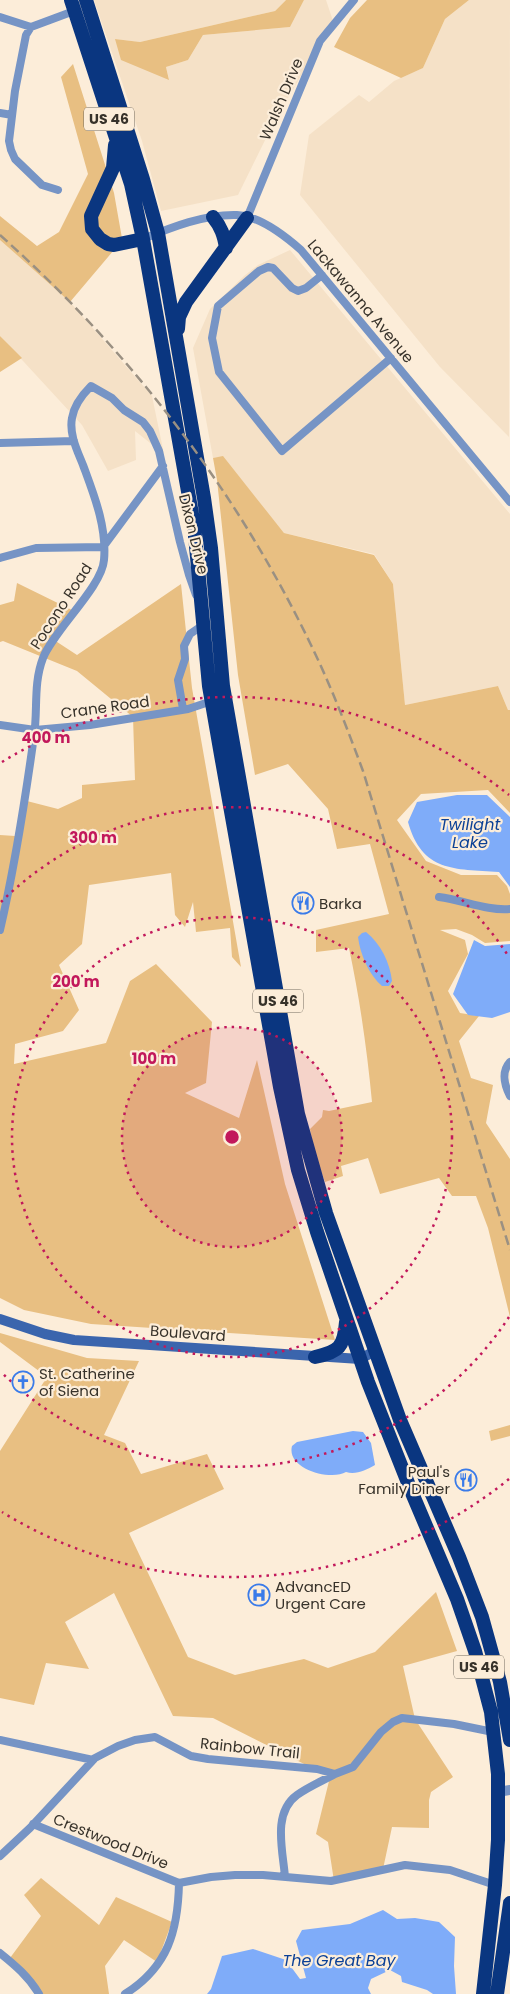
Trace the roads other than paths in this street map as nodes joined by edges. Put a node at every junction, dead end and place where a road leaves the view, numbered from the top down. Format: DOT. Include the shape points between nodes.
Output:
graph roads {
  1 [pos="86,0"];
  2 [pos="354,0"];
  3 [pos="72,6"];
  4 [pos="0,16"];
  5 [pos="31,27"];
  6 [pos="0,113"];
  7 [pos="12,115"];
  8 [pos="116,139"];
  9 [pos="58,190"];
  10 [pos="213,217"];
  11 [pos="247,218"];
  12 [pos="158,233"];
  13 [pos="143,239"];
  14 [pos="226,248"];
  15 [pos="322,275"];
  16 [pos="177,342"];
  17 [pos="391,358"];
  18 [pos="74,441"];
  19 [pos="0,442"];
  20 [pos="163,466"];
  21 [pos="510,502"];
  22 [pos="104,546"];
  23 [pos="0,558"];
  24 [pos="202,608"];
  25 [pos="203,625"];
  26 [pos="212,701"];
  27 [pos="184,709"];
  28 [pos="0,725"];
  29 [pos="35,730"];
  30 [pos="439,898"];
  31 [pos="510,909"];
  32 [pos="0,930"];
  33 [pos="510,1062"];
  34 [pos="510,1096"];
  35 [pos="0,1319"];
  36 [pos="346,1319"];
  37 [pos="375,1351"];
  38 [pos="315,1357"];
  39 [pos="360,1359"];
  40 [pos="493,1732"];
  41 [pos="0,1740"];
  42 [pos="510,1740"];
  43 [pos="93,1760"];
  44 [pos="335,1774"];
  45 [pos="504,1791"];
  46 [pos="33,1824"];
  47 [pos="0,1856"];
  48 [pos="285,1877"];
  49 [pos="179,1883"];
  50 [pos="495,1885"];
  51 [pos="510,1903"];
  52 [pos="0,1953"];
  53 [pos="39,1994"];
  54 [pos="125,1994"];
  55 [pos="484,1994"];
  56 [pos="497,1994"];
  1 -- 12 [label="highway, US 46"];
  2 -- 11 [label="street, Walsh Drive" via="320,41"];
  3 -- 5 [label="street"];
  3 -- 8 [label="highway, US 46"];
  4 -- 5 [label="street"];
  5 -- 7 [label="street" via="24,44"];
  6 -- 7 [label="street"];
  7 -- 9 [label="street" via="9,141 15,159 42,185"];
  8 -- 13 [label="highway, US 46"];
  8 -- 13 [label="highway" via="112,168 91,216 92,229 108,244"];
  10 -- 11 [label="street, Lackawanna Avenue" via="238,215"];
  10 -- 12 [label="street, Lackawanna Avenue"];
  10 -- 14 [label="highway" via="222,230"];
  11 -- 14 [label="highway"];
  11 -- 15 [label="street, Lackawanna Avenue" via="286,237"];
  12 -- 13 [label="street, Lackawanna Avenue"];
  12 -- 16 [label="highway, US 46"];
  13 -- 24 [label="highway, US 46" via="194,525"];
  14 -- 16 [label="highway" via="186,302 179,317"];
  15 -- 17 [label="street, Lackawanna Avenue"];
  15 -- 17 [label="street" via="298,291 268,267 238,288 218,306 216,312 212,338 219,372 282,451"];
  16 -- 37 [label="highway, US 46" via="211,548 222,679 298,1114 326,1213"];
  17 -- 21 [label="street, Lackawanna Avenue"];
  18 -- 19 [label="street"];
  18 -- 20 [label="street, Pocono Road" via="72,416 81,396 91,386 143,422 150,431"];
  18 -- 22 [label="street, Pocono Road" via="101,521"];
  20 -- 22 [label="street"];
  20 -- 24 [label="street, Dixon Drive" via="189,575"];
  22 -- 23 [label="street" via="36,548"];
  22 -- 29 [label="street, Pocono Road" via="104,561 98,577 42,658 35,686"];
  24 -- 25 [label="highway, US 46"];
  25 -- 26 [label="highway, US 46"];
  25 -- 27 [label="street" via="190,634 184,646 185,659 178,680"];
  26 -- 27 [label="street, Crane Road"];
  26 -- 36 [label="highway, US 46" via="280,1087 301,1179"];
  27 -- 29 [label="street, Crane Road" via="117,721"];
  28 -- 29 [label="street, Crane Road"];
  29 -- 32 [label="street, Pocono Road" via="20,832"];
  30 -- 31 [label="street"];
  33 -- 34 [label="street" via="504,1075"];
  35 -- 38 [label="main road, Boulevard" via="74,1340"];
  36 -- 38 [label="highway" via="345,1337 336,1350"];
  36 -- 39 [label="highway, US 46"];
  37 -- 39 [label="main road"];
  37 -- 42 [label="highway, US 46" via="403,1427 480,1610 500,1682"];
  38 -- 39 [label="main road, Boulevard"];
  39 -- 40 [label="highway, US 46" via="460,1606 491,1712"];
  40 -- 44 [label="street" via="402,1718 381,1732 353,1766"];
  40 -- 45 [label="highway, US 46"];
  41 -- 43 [label="street"];
  43 -- 44 [label="street, Rainbow Trail" via="118,1746 155,1737 192,1756 317,1769"];
  43 -- 46 [label="street, Rainbow Trail"];
  44 -- 48 [label="street" via="297,1795 284,1812 280,1836"];
  45 -- 50 [label="highway, US 46"];
  46 -- 47 [label="street, Rainbow Trail"];
  46 -- 49 [label="street, Crestwood Drive"];
  48 -- 49 [label="street" via="236,1875"];
  48 -- 50 [label="street" via="331,1881 397,1866 419,1865 456,1872"];
  49 -- 54 [label="street" via="176,1925 167,1950 154,1968"];
  50 -- 55 [label="highway, US 46"];
  51 -- 56 [label="highway"];
  52 -- 53 [label="street" via="32,1983"];
}
